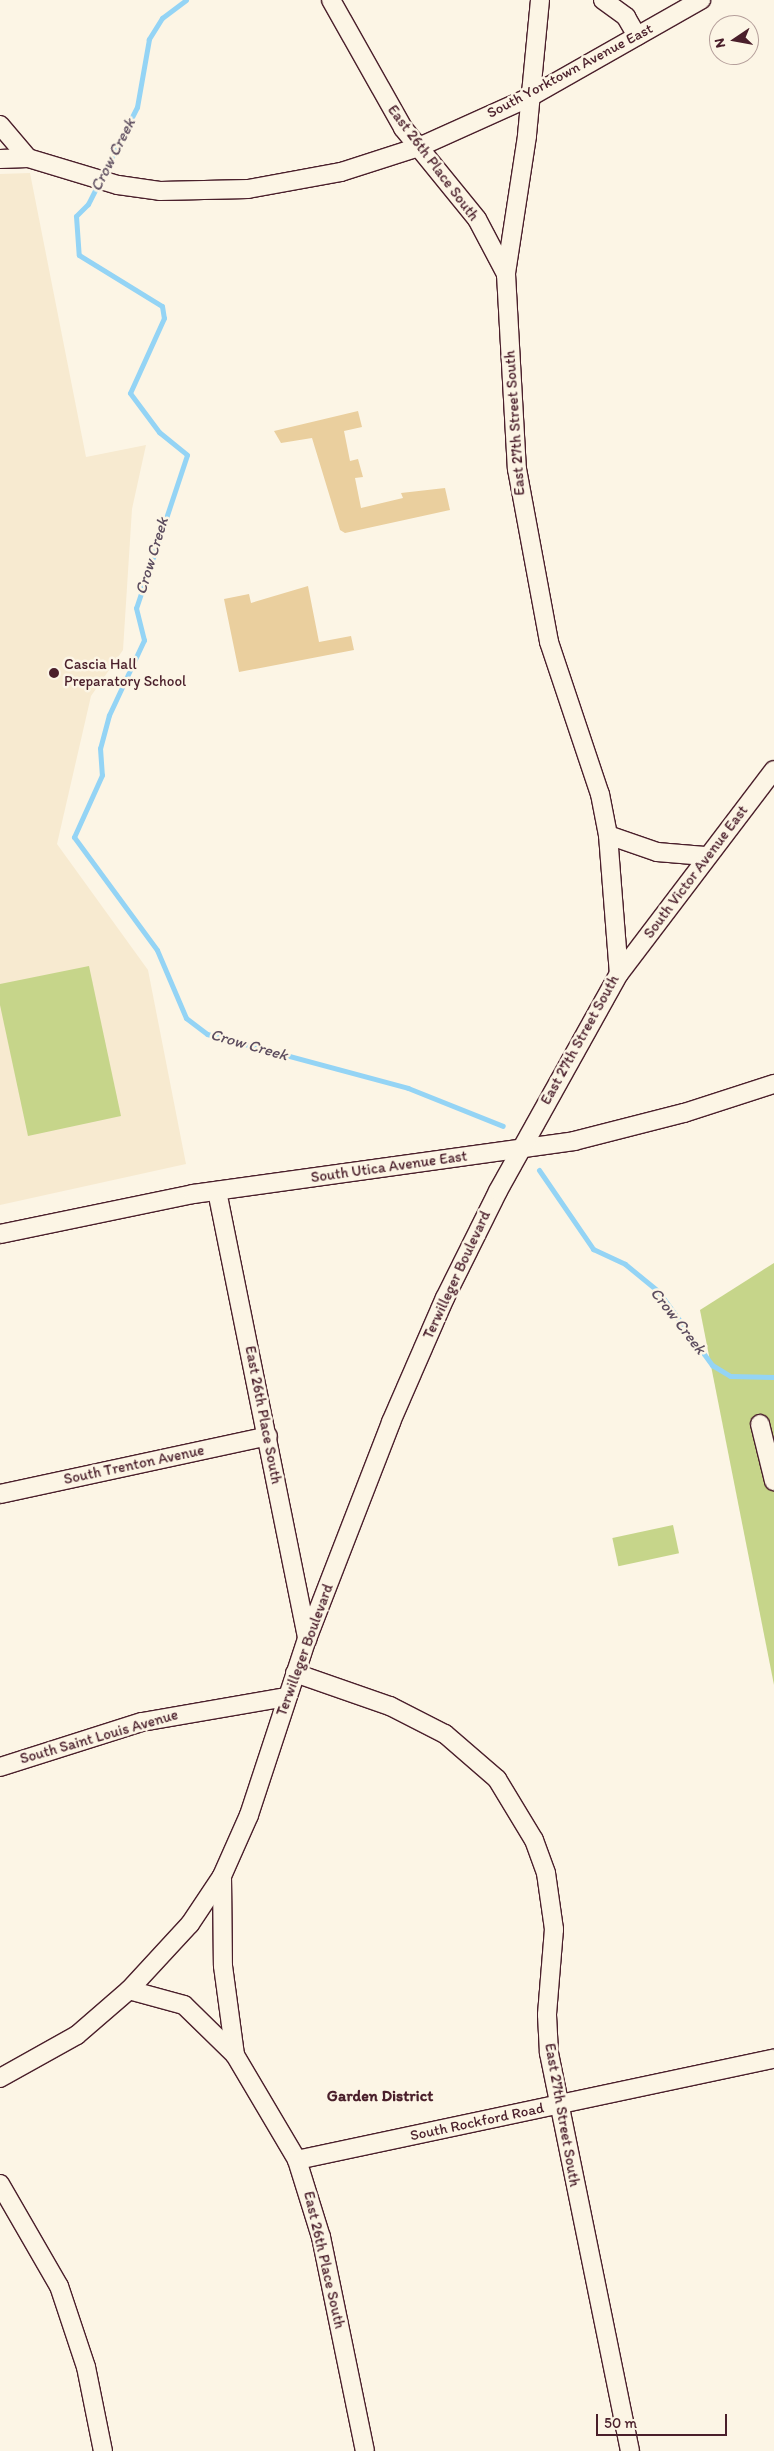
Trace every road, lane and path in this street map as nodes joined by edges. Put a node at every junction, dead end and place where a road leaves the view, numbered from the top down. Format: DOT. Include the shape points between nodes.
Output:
graph roads {
  1 [pos="331,0"];
  2 [pos="540,0"];
  3 [pos="603,0"];
  4 [pos="701,0"];
  5 [pos="637,36"];
  6 [pos="530,97"];
  7 [pos="0,125"];
  8 [pos="419,148"];
  9 [pos="28,158"];
  10 [pos="0,159"];
  11 [pos="506,274"];
  12 [pos="774,770"];
  13 [pos="608,836"];
  14 [pos="705,856"];
  15 [pos="619,974"];
  16 [pos="774,1084"];
  17 [pos="519,1149"];
  18 [pos="218,1191"];
  19 [pos="0,1234"];
  20 [pos="760,1424"];
  21 [pos="268,1436"];
  22 [pos="774,1481"];
  23 [pos="0,1494"];
  24 [pos="307,1639"];
  25 [pos="296,1673"];
  26 [pos="287,1697"];
  27 [pos="0,1767"];
  28 [pos="222,1876"];
  29 [pos="129,1990"];
  30 [pos="235,2055"];
  31 [pos="774,2059"];
  32 [pos="0,2078"];
  33 [pos="558,2105"];
  34 [pos="297,2160"];
  35 [pos="0,2184"];
  36 [pos="103,2451"];
  37 [pos="365,2451"];
  38 [pos="630,2451"];
  1 -- 8 [label="street, East 26th Place South" via="367,70"];
  2 -- 6 [label="street, East 27th Street South"];
  3 -- 5 [label="street" via="626,17"];
  4 -- 5 [label="street, South Yorktown Avenue East"];
  5 -- 6 [label="street, South Yorktown Avenue East"];
  6 -- 8 [label="street, South Yorktown Avenue East"];
  6 -- 11 [label="street, East 27th Street South"];
  7 -- 9 [label="street"];
  8 -- 9 [label="street, South Yorktown Avenue East" via="341,172 248,189 160,191 118,185"];
  8 -- 11 [label="street, East 26th Place South" via="477,219"];
  9 -- 10 [label="street, South Yorktown Avenue East"];
  11 -- 13 [label="street, East 27th Street South" via="517,470 534,579 565,698 600,794"];
  12 -- 14 [label="street, South Victor Avenue East"];
  13 -- 14 [label="street" via="657,852"];
  13 -- 15 [label="street, East 27th Street South"];
  14 -- 15 [label="street, South Victor Avenue East"];
  15 -- 17 [label="street, East 27th Street South"];
  16 -- 17 [label="street, South Utica Avenue East" via="633,1128"];
  17 -- 18 [label="street, South Utica Avenue East"];
  17 -- 24 [label="street, Terwilleger Boulevard" via="441,1307"];
  18 -- 19 [label="street, South Utica Avenue East"];
  18 -- 21 [label="street, East 26th Place South"];
  20 -- 22 [label="street"];
  21 -- 23 [label="street, South Trenton Avenue"];
  21 -- 24 [label="street, East 26th Place South"];
  24 -- 25 [label="street, Terwilleger Boulevard"];
  25 -- 26 [label="street, Terwilleger Boulevard"];
  25 -- 33 [label="street, East 27th Street South" via="390,1706 445,1734 496,1779 521,1813 551,1898 554,1929 547,2015"];
  26 -- 27 [label="street, South Saint Louis Avenue" via="142,1722"];
  26 -- 28 [label="street, Terwilleger Boulevard" via="249,1815"];
  28 -- 29 [label="street, Terwilleger Boulevard" via="190,1924"];
  28 -- 30 [label="street, East 26th Place South" via="223,1966"];
  29 -- 30 [label="street, East 26th Place South" via="184,2005"];
  29 -- 32 [label="street, Terwilleger Boulevard" via="77,2035"];
  30 -- 34 [label="street, East 26th Place South"];
  31 -- 33 [label="street, South Rockford Road"];
  33 -- 34 [label="street, South Rockford Road"];
  33 -- 38 [label="street, East 27th Street South"];
  34 -- 37 [label="street, East 26th Place South" via="321,2237"];
  35 -- 36 [label="street" via="59,2286 86,2367"];
}
